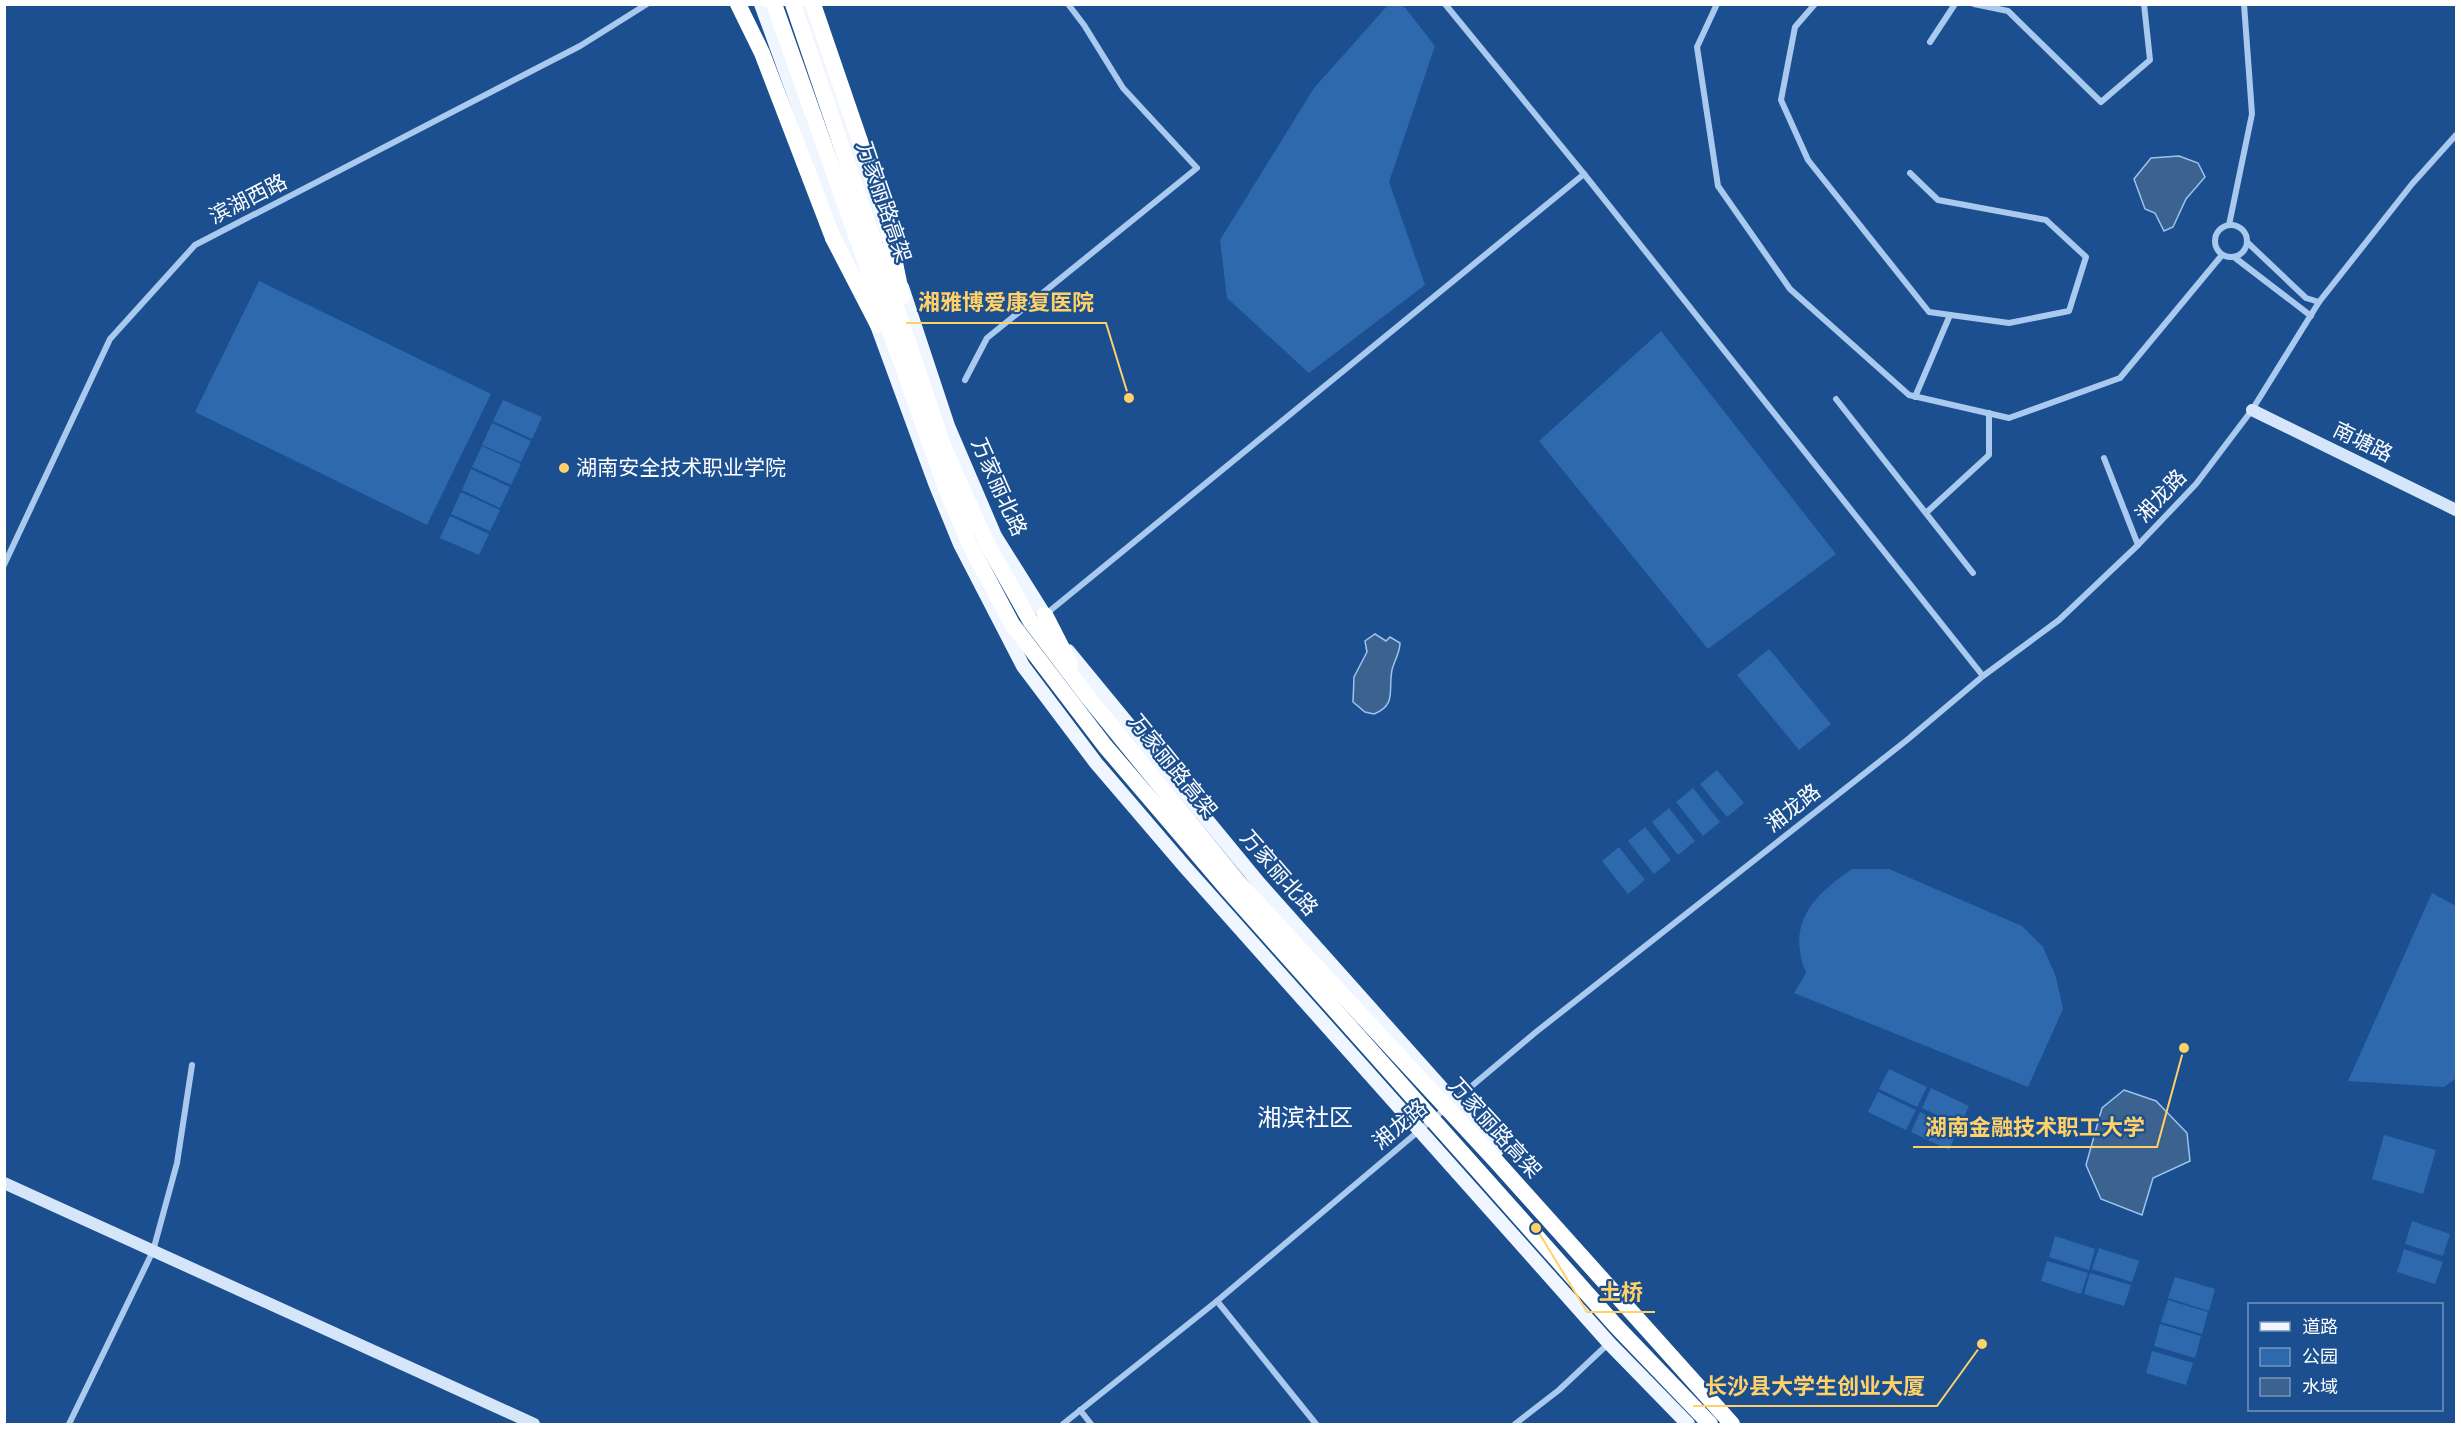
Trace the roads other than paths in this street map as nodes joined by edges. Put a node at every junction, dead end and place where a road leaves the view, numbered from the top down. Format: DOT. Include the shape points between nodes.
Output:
graph roads {
  1 [pos="647,4"];
  2 [pos="738,4"];
  3 [pos="744,4"];
  4 [pos="761,4"];
  5 [pos="774,4"];
  6 [pos="793,4"];
  7 [pos="805,4"];
  8 [pos="813,4"];
  9 [pos="1068,4"];
  10 [pos="1445,4"];
  11 [pos="1717,4"];
  12 [pos="1815,4"];
  13 [pos="1955,4"];
  14 [pos="1974,4"];
  15 [pos="2144,4"];
  16 [pos="2244,4"];
  17 [pos="1930,42"];
  18 [pos="762,53"];
  19 [pos="2457,135"];
  20 [pos="1911,173"];
  21 [pos="1584,174"];
  22 [pos="2229,225"];
  23 [pos="2247,242"];
  24 [pos="2222,255"];
  25 [pos="2234,257"];
  26 [pos="2319,303"];
  27 [pos="1950,315"];
  28 [pos="2311,316"];
  29 [pos="913,377"];
  30 [pos="964,380"];
  31 [pos="1915,397"];
  32 [pos="1836,399"];
  33 [pos="2252,410"];
  34 [pos="1989,413"];
  35 [pos="2104,458"];
  36 [pos="2457,510"];
  37 [pos="1927,512"];
  38 [pos="2138,545"];
  39 [pos="4,565"];
  40 [pos="1973,573"];
  41 [pos="1045,615"];
  42 [pos="1983,676"];
  43 [pos="1349,1002"];
  44 [pos="192,1065"];
  45 [pos="1454,1101"];
  46 [pos="1419,1130"];
  47 [pos="4,1183"];
  48 [pos="153,1251"];
  49 [pos="1217,1301"];
  50 [pos="1609,1343"];
  51 [pos="1080,1410"];
  52 [pos="69,1425"];
  53 [pos="534,1425"];
  54 [pos="1063,1425"];
  55 [pos="1091,1425"];
  56 [pos="1316,1425"];
  57 [pos="1515,1425"];
  58 [pos="1688,1425"];
  59 [pos="1710,1425"];
  60 [pos="1731,1425"];
  61 [pos="1742,1425"];
  1 -- 39 [label="street, 滨湖西路" via="580,46 195,245 110,339"];
  2 -- 18 [label="highway"];
  3 -- 18 [label="highway"];
  4 -- 46 [label="main road" via="935,483 987,600 1023,666 1096,763"];
  5 -- 29 [label="highway, 万家丽路高架, bridge"];
  6 -- 29 [label="highway, 万家丽路高架, bridge"];
  7 -- 41 [label="main road, 万家丽北路" via="948,426 995,536"];
  8 -- 29 [label="highway, bridge" via="885,214"];
  9 -- 30 [label="street" via="1123,88 1197,168 987,338"];
  10 -- 21 [label="street"];
  11 -- 31 [label="street" via="1697,47 1718,186 1790,289"];
  12 -- 27 [label="street" via="1795,27 1781,100 1808,160 1929,312"];
  13 -- 17 [label="street"];
  14 -- 15 [label="street" via="2008,11 2102,102 2150,60"];
  16 -- 22 [label="street" via="2252,114"];
  18 -- 29 [label="highway, bridge" via="833,238"];
  19 -- 26 [label="street, 湘龙路" via="2412,184"];
  20 -- 27 [label="street" via="1938,200 2046,220 2086,257 2069,311 2009,323"];
  21 -- 41 [label="street"];
  21 -- 42 [label="street"];
  22 -- 23 [label="street" via="2242,230"];
  22 -- 24 [label="street" via="2215,237"];
  23 -- 25 [label="street"];
  23 -- 26 [label="street" via="2306,298"];
  24 -- 25 [label="street"];
  24 -- 34 [label="street" via="2120,378 2009,418"];
  25 -- 28 [label="street"];
  26 -- 28 [label="street, 湘龙路"];
  27 -- 31 [label="street"];
  28 -- 33 [label="street, 湘龙路"];
  29 -- 43 [label="highway, 万家丽路高架, bridge" via="986,542 1031,622 1239,883"];
  29 -- 59 [label="highway, 万家丽路高架, bridge" via="970,545 1012,624 1041,665 1220,881 1616,1326"];
  31 -- 34 [label="street"];
  32 -- 37 [label="street"];
  33 -- 36 [label="street, 南塘路"];
  33 -- 38 [label="street, 湘龙路" via="2196,484"];
  34 -- 37 [label="street" via="1989,455"];
  35 -- 38 [label="street"];
  37 -- 40 [label="street"];
  38 -- 42 [label="street, 湘龙路" via="2059,620"];
  41 -- 43 [label="highway, bridge" via="1070,664"];
  41 -- 45 [label="main road, 万家丽北路" via="1074,660 1258,882"];
  42 -- 45 [label="street, 湘龙路"];
  43 -- 60 [label="highway, 万家丽路高架, bridge"];
  44 -- 48 [label="street" via="177,1163"];
  45 -- 46 [label="street, 湘龙路"];
  45 -- 61 [label="main road, 万家丽北路"];
  46 -- 49 [label="street, 湘龙路"];
  46 -- 50 [label="main road"];
  47 -- 48 [label="street"];
  48 -- 52 [label="street"];
  48 -- 53 [label="street"];
  49 -- 51 [label="street, 湘龙路"];
  49 -- 56 [label="street"];
  50 -- 57 [label="street"];
  50 -- 58 [label="main road"];
  51 -- 54 [label="street, 湘龙路"];
  51 -- 55 [label="street"];
}
